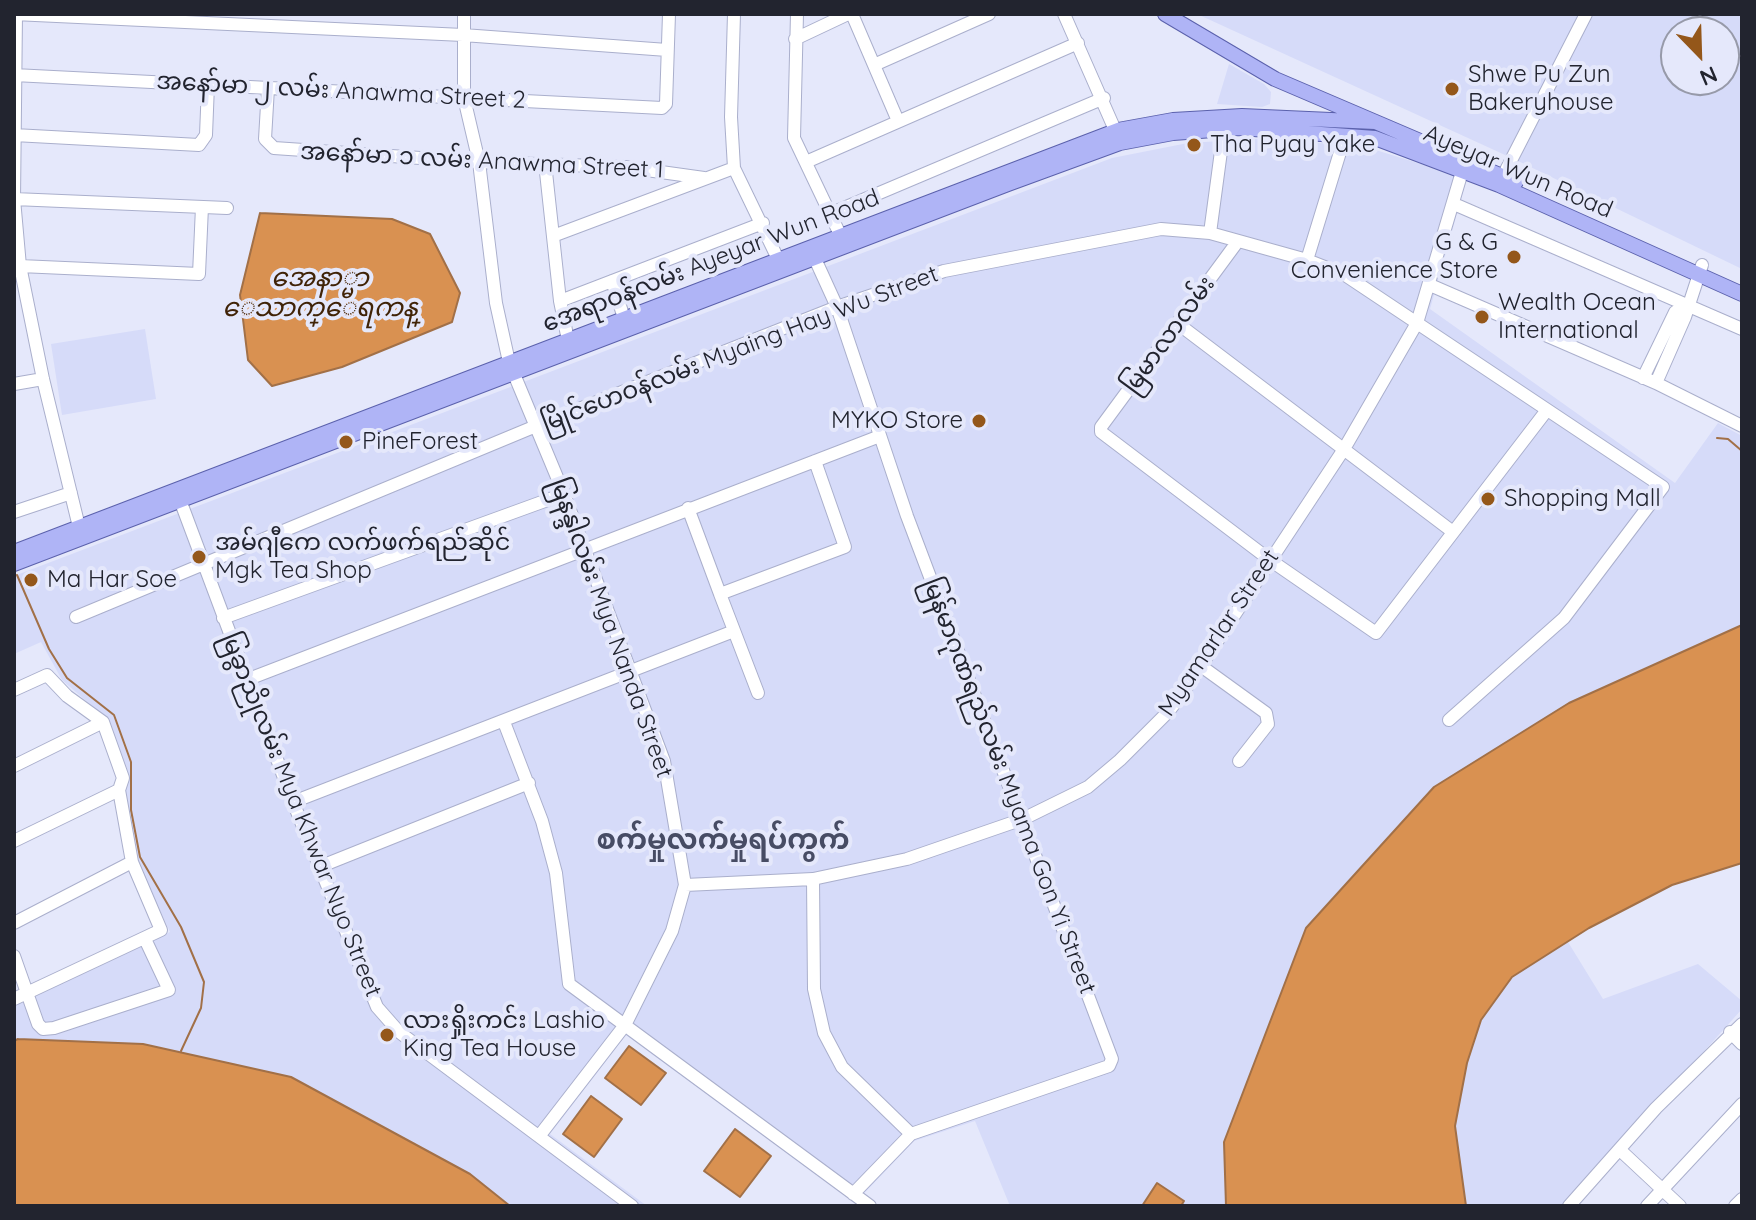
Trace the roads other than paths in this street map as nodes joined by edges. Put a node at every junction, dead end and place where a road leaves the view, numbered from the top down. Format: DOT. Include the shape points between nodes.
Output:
graph roads {
  1 [pos="15,14"];
  2 [pos="464,14"];
  3 [pos="669,14"];
  4 [pos="734,14"];
  5 [pos="797,14"];
  6 [pos="850,14"];
  7 [pos="989,14"];
  8 [pos="1064,14"];
  9 [pos="1165,14"];
  10 [pos="1586,14"];
  11 [pos="463,35"];
  12 [pos="795,39"];
  13 [pos="1078,43"];
  14 [pos="667,50"];
  15 [pos="874,65"];
  16 [pos="15,75"];
  17 [pos="208,85"];
  18 [pos="268,88"];
  19 [pos="464,98"];
  20 [pos="1104,98"];
  21 [pos="898,121"];
  22 [pos="1269,123"];
  23 [pos="1377,128"];
  24 [pos="1224,129"];
  25 [pos="14,135"];
  26 [pos="1119,136"];
  27 [pos="1345,136"];
  28 [pos="479,162"];
  29 [pos="806,162"];
  30 [pos="545,163"];
  31 [pos="1465,165"];
  32 [pos="734,168"];
  33 [pos="1503,176"];
  34 [pos="704,178"];
  35 [pos="14,199"];
  36 [pos="1454,204"];
  37 [pos="202,207"];
  38 [pos="227,208"];
  39 [pos="832,213"];
  40 [pos="763,223"];
  41 [pos="1210,233"];
  42 [pos="553,236"];
  43 [pos="844,241"];
  44 [pos="1238,241"];
  45 [pos="812,253"];
  46 [pos="778,259"];
  47 [pos="1307,260"];
  48 [pos="20,266"];
  49 [pos="1700,270"];
  50 [pos="612,281"];
  51 [pos="1742,284"];
  52 [pos="1430,285"];
  53 [pos="1742,294"];
  54 [pos="19,295"];
  55 [pos="560,301"];
  56 [pos="1687,304"];
  57 [pos="837,307"];
  58 [pos="624,318"];
  59 [pos="1177,323"];
  60 [pos="1417,323"];
  61 [pos="1742,329"];
  62 [pos="568,340"];
  63 [pos="511,368"];
  64 [pos="43,379"];
  65 [pos="1649,380"];
  66 [pos="14,384"];
  67 [pos="1547,410"];
  68 [pos="536,426"];
  69 [pos="1742,426"];
  70 [pos="880,436"];
  71 [pos="1344,449"];
  72 [pos="815,461"];
  73 [pos="71,493"];
  74 [pos="564,494"];
  75 [pos="178,495"];
  76 [pos="688,508"];
  77 [pos="14,512"];
  78 [pos="1453,532"];
  79 [pos="80,533"];
  80 [pos="584,548"];
  81 [pos="14,552"];
  82 [pos="1270,560"];
  83 [pos="203,563"];
  84 [pos="14,564"];
  85 [pos="720,594"];
  86 [pos="76,617"];
  87 [pos="223,618"];
  88 [pos="734,631"];
  89 [pos="1201,666"];
  90 [pos="630,671"];
  91 [pos="246,680"];
  92 [pos="14,690"];
  93 [pos="758,693"];
  94 [pos="1449,720"];
  95 [pos="103,722"];
  96 [pos="504,722"];
  97 [pos="1239,761"];
  98 [pos="14,766"];
  99 [pos="529,783"];
  100 [pos="119,790"];
  101 [pos="293,802"];
  102 [pos="1023,819"];
  103 [pos="14,841"];
  104 [pos="132,862"];
  105 [pos="319,867"];
  106 [pos="813,879"];
  107 [pos="685,885"];
  108 [pos="14,923"];
  109 [pos="145,939"];
  110 [pos="14,956"];
  111 [pos="29,992"];
  112 [pos="14,999"];
  113 [pos="625,1025"];
  114 [pos="1737,1026"];
  115 [pos="1742,1044"];
  116 [pos="1742,1104"];
  117 [pos="911,1134"];
  118 [pos="540,1135"];
  119 [pos="1620,1150"];
  120 [pos="1662,1190"];
  121 [pos="853,1194"];
  122 [pos="1742,1199"];
  123 [pos="632,1206"];
  124 [pos="870,1206"];
  125 [pos="1569,1206"];
  126 [pos="1647,1206"];
  127 [pos="1680,1206"];
  128 [pos="1735,1206"];
  1 -- 11 [label="street"];
  1 -- 16 [label="street"];
  2 -- 11 [label="street, မြနန္ဒါလမ်း Mya Nanda Street"];
  3 -- 14 [label="street"];
  4 -- 32 [label="street"];
  5 -- 12 [label="street"];
  6 -- 12 [label="street"];
  6 -- 15 [label="street"];
  7 -- 15 [label="street"];
  8 -- 13 [label="street"];
  9 -- 23 [label="main road" via="1275,79"];
  10 -- 33 [label="street"];
  11 -- 14 [label="street"];
  11 -- 19 [label="street, မြနန္ဒါလမ်း Mya Nanda Street"];
  12 -- 29 [label="street" via="793,131"];
  13 -- 20 [label="street"];
  13 -- 21 [label="street"];
  14 -- 19 [label="street, အနော်မာ ၂ လမ်း Anawma Street 2" via="665,107"];
  15 -- 21 [label="street"];
  16 -- 17 [label="street, အနော်မာ ၂ လမ်း Anawma Street 2"];
  16 -- 25 [label="street"];
  17 -- 18 [label="street, အနော်မာ ၂ လမ်း Anawma Street 2"];
  17 -- 25 [label="street" via="206,135 199,145"];
  18 -- 19 [label="street, အနော်မာ ၂ လမ်း Anawma Street 2"];
  18 -- 28 [label="street, အနော်မာ ၁ လမ်း Anawma Street 1" via="265,139 274,148"];
  19 -- 28 [label="street, မြနန္ဒါလမ်း Mya Nanda Street"];
  20 -- 26 [label="street"];
  20 -- 39 [label="street"];
  21 -- 29 [label="street"];
  22 -- 23 [label="main road, Ayeyar Wun Road"];
  22 -- 24 [label="main road, အေရာဝန်လမ်း Ayeyar Wun Road"];
  22 -- 26 [label="main road, အေရာဝန်လမ်း Ayeyar Wun Road" via="1173,120"];
  22 -- 27 [label="main road, Ayeyar Wun Road"];
  23 -- 27 [label="main road, Ayeyar Wun Road"];
  23 -- 31 [label="main road, Ayeyar Wun Road"];
  24 -- 26 [label="main road, အေရာဝန်လမ်း Ayeyar Wun Road"];
  24 -- 41 [label="street"];
  25 -- 35 [label="street"];
  26 -- 43 [label="main road, အေရာဝန်လမ်း Ayeyar Wun Road"];
  27 -- 47 [label="street"];
  28 -- 30 [label="street, အနော်မာ ၁ လမ်း Anawma Street 1"];
  28 -- 63 [label="street, မြနန္ဒါလမ်း Mya Nanda Street" via="496,303"];
  29 -- 39 [label="street"];
  30 -- 34 [label="street, အနော်မာ ၁ လမ်း Anawma Street 1" via="652,169"];
  30 -- 42 [label="street"];
  31 -- 33 [label="main road, Ayeyar Wun Road"];
  31 -- 36 [label="street, Myamarlar Street"];
  31 -- 49 [label="main road, Ayeyar Wun Road"];
  32 -- 34 [label="street"];
  32 -- 40 [label="street"];
  33 -- 49 [label="main road, Ayeyar Wun Road"];
  34 -- 42 [label="street"];
  35 -- 37 [label="street"];
  35 -- 48 [label="street"];
  36 -- 52 [label="street, Myamarlar Street"];
  36 -- 56 [label="street"];
  37 -- 38 [label="street"];
  37 -- 48 [label="street" via="199,274"];
  39 -- 43 [label="street"];
  40 -- 46 [label="street"];
  40 -- 50 [label="street"];
  41 -- 44 [label="street, မြိုင်ဟေဝန်လမ်း Myaing Hay Wu Street"];
  41 -- 57 [label="street, မြိုင်ဟေဝန်လမ်း Myaing Hay Wu Street" via="1161,229 1007,257 944,271"];
  42 -- 55 [label="street"];
  43 -- 45 [label="main road, အေရာဝန်လမ်း Ayeyar Wun Road"];
  44 -- 47 [label="street, မြိုင်ဟေဝန်လမ်း Myaing Hay Wu Street"];
  44 -- 59 [label="street, မြမာလာလမ်း"];
  45 -- 46 [label="main road, အေရာဝန်လမ်း Ayeyar Wun Road"];
  45 -- 57 [label="street, မြန်မာဂုဏ်ရည်လမ်း Myama Gon Yi Street"];
  45 -- 63 [label="main road, အေရာဝန်လမ်း Ayeyar Wun Road"];
  46 -- 58 [label="main road, အေရာဝန်လမ်း Ayeyar Wun Road"];
  47 -- 60 [label="street, မြိုင်ဟေဝန်လမ်း Myaing Hay Wu Street" via="1345,275"];
  48 -- 54 [label="street"];
  49 -- 51 [label="main road, Ayeyar Wun Road"];
  49 -- 53 [label="main road, Ayeyar Wun Road"];
  49 -- 56 [label="street"];
  50 -- 55 [label="street"];
  50 -- 58 [label="street"];
  52 -- 60 [label="street, Myamarlar Street"];
  52 -- 65 [label="street"];
  54 -- 64 [label="street"];
  55 -- 62 [label="street"];
  56 -- 61 [label="street"];
  56 -- 65 [label="street" via="1675,312"];
  57 -- 68 [label="street, မြိုင်ဟေဝန်လမ်း Myaing Hay Wu Street"];
  57 -- 70 [label="street, မြန်မာဂုဏ်ရည်လမ်း Myama Gon Yi Street"];
  58 -- 62 [label="main road, အေရာဝန်လမ်း Ayeyar Wun Road"];
  59 -- 71 [label="street"];
  59 -- 82 [label="street, မြမာလာလမ်း" via="1101,429"];
  60 -- 67 [label="street, မြိုင်ဟေဝန်လမ်း Myaing Hay Wu Street"];
  60 -- 71 [label="street, Myamarlar Street"];
  62 -- 63 [label="main road, အေရာဝန်လမ်း Ayeyar Wun Road"];
  63 -- 68 [label="street, မြနန္ဒါလမ်း Mya Nanda Street"];
  63 -- 75 [label="main road, အေရာဝန်လမ်း Ayeyar Wun Road"];
  64 -- 66 [label="street"];
  64 -- 73 [label="street"];
  65 -- 69 [label="street"];
  67 -- 78 [label="street"];
  67 -- 94 [label="street, မြိုင်ဟေဝန်လမ်း Myaing Hay Wu Street" via="1663,487 1564,618"];
  68 -- 74 [label="street, မြနန္ဒါလမ်း Mya Nanda Street"];
  68 -- 83 [label="street, မြိုင်ဟေဝန်လမ်း Myaing Hay Wu Street"];
  70 -- 72 [label="street"];
  70 -- 102 [label="street, မြန်မာဂုဏ်ရည်လမ်း Myama Gon Yi Street"];
  71 -- 78 [label="street"];
  71 -- 82 [label="street, Myamarlar Street"];
  72 -- 76 [label="street"];
  72 -- 85 [label="street" via="845,547"];
  73 -- 77 [label="street"];
  73 -- 79 [label="street"];
  74 -- 80 [label="street, မြနန္ဒါလမ်း Mya Nanda Street"];
  74 -- 87 [label="street"];
  75 -- 79 [label="main road"];
  75 -- 83 [label="street, မြခွာညိုလမ်း Mya Khwar Nyo Street"];
  76 -- 80 [label="street"];
  76 -- 85 [label="street"];
  78 -- 82 [label="street" via="1376,633"];
  79 -- 81 [label="main road"];
  79 -- 84 [label="main road"];
  80 -- 90 [label="street, မြနန္ဒါလမ်း Mya Nanda Street"];
  80 -- 91 [label="street"];
  82 -- 89 [label="street, Myamarlar Street"];
  83 -- 86 [label="street, မြိုင်ဟေဝန်လမ်း Myaing Hay Wu Street"];
  83 -- 87 [label="street, မြခွာညိုလမ်း Mya Khwar Nyo Street"];
  85 -- 88 [label="street"];
  87 -- 91 [label="street, မြခွာညိုလမ်း Mya Khwar Nyo Street"];
  88 -- 90 [label="street"];
  88 -- 93 [label="street"];
  89 -- 97 [label="street" via="1266,713 1268,724"];
  89 -- 102 [label="street, Myamarlar Street" via="1168,712 1120,760 1088,787"];
  90 -- 96 [label="street"];
  90 -- 107 [label="street, မြနန္ဒါလမ်း Mya Nanda Street" via="664,761"];
  91 -- 101 [label="street, မြခွာညိုလမ်း Mya Khwar Nyo Street"];
  92 -- 95 [label="street" via="47,675"];
  95 -- 98 [label="street"];
  95 -- 100 [label="street" via="123,778"];
  96 -- 99 [label="street"];
  96 -- 101 [label="street"];
  99 -- 105 [label="street"];
  99 -- 113 [label="street" via="556,873 569,984"];
  100 -- 103 [label="street"];
  100 -- 104 [label="street"];
  101 -- 105 [label="street, မြခွာညိုလမ်း Mya Khwar Nyo Street"];
  102 -- 106 [label="street, Myamarlar Street" via="907,859"];
  102 -- 117 [label="street, မြန်မာဂုဏ်ရည်လမ်း Myama Gon Yi Street" via="1112,1059 1109,1066"];
  104 -- 108 [label="street"];
  104 -- 109 [label="street" via="161,930"];
  105 -- 118 [label="street, မြခွာညိုလမ်း Mya Khwar Nyo Street" via="385,1018"];
  106 -- 107 [label="street, Myamarlar Street"];
  106 -- 117 [label="street" via="814,989 824,1033 842,1067"];
  107 -- 113 [label="street, မြနန္ဒါလမ်း Mya Nanda Street" via="672,931"];
  109 -- 111 [label="street"];
  109 -- 111 [label="street" via="170,985 166,993 43,1029"];
  110 -- 111 [label="street"];
  111 -- 112 [label="street"];
  113 -- 118 [label="street, မြနန္ဒါလမ်း Mya Nanda Street"];
  113 -- 121 [label="street"];
  114 -- 115 [label="street"];
  114 -- 119 [label="street"];
  116 -- 120 [label="street"];
  117 -- 121 [label="street"];
  118 -- 123 [label="street, မြခွာညိုလမ်း Mya Khwar Nyo Street"];
  119 -- 120 [label="street"];
  119 -- 125 [label="street"];
  120 -- 126 [label="street"];
  120 -- 127 [label="street"];
  121 -- 124 [label="street"];
  122 -- 128 [label="street"];
}
